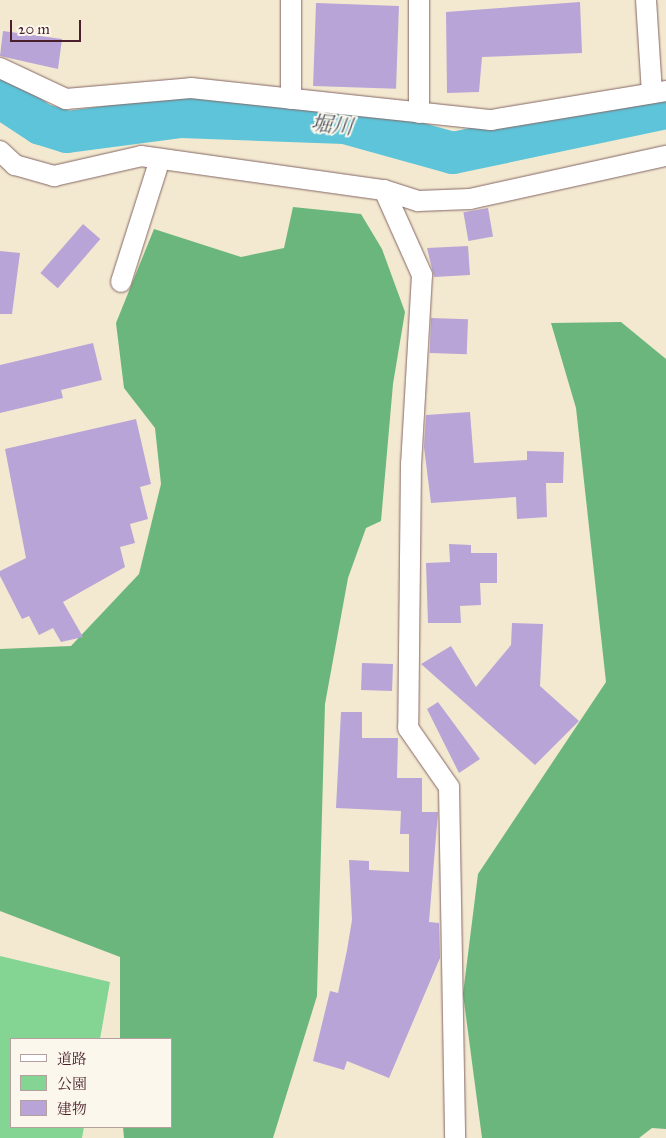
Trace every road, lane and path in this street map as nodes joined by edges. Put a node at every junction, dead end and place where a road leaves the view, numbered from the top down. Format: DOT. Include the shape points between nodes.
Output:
graph roads {
  1 [pos="291,0"];
  2 [pos="419,0"];
  3 [pos="646,0"];
  4 [pos="0,68"];
  5 [pos="659,92"];
  6 [pos="291,99"];
  7 [pos="419,113"];
  8 [pos="0,151"];
  9 [pos="666,156"];
  10 [pos="160,159"];
  11 [pos="384,190"];
  12 [pos="122,282"];
  13 [pos="455,1138"];
  1 -- 6 [label="street"];
  2 -- 7 [label="street"];
  3 -- 5 [label="street"];
  4 -- 6 [label="street" via="66,99 191,88"];
  5 -- 7 [label="street" via="491,120"];
  6 -- 7 [label="street"];
  8 -- 10 [label="street" via="15,165 54,176 141,156"];
  9 -- 11 [label="street" via="568,174 470,199 418,202"];
  10 -- 11 [label="street"];
  10 -- 12 [label="street"];
  11 -- 13 [label="street" via="422,275 411,463 408,728 449,787"];
}
